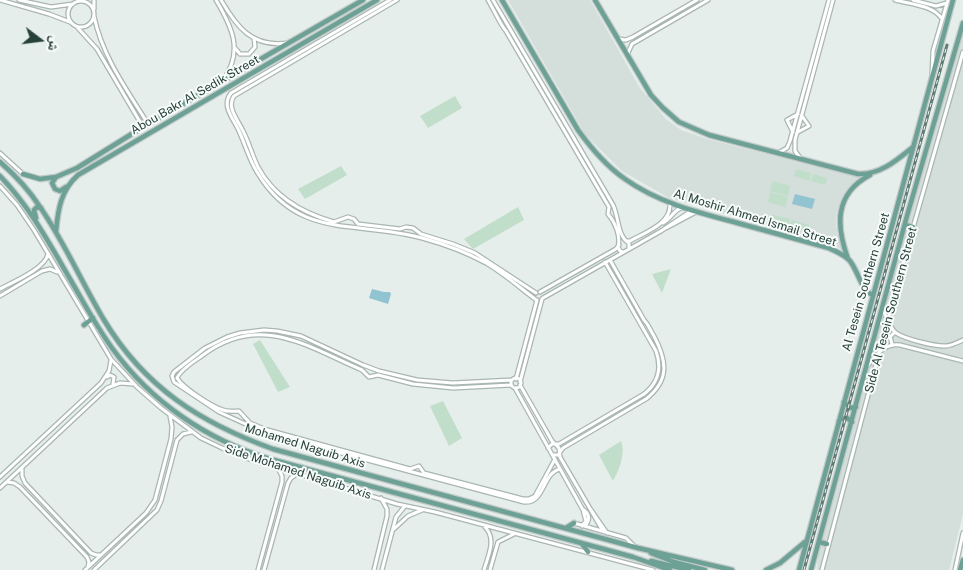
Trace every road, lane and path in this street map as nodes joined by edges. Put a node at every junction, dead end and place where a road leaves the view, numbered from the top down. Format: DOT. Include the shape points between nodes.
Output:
graph roads {
  1 [pos="0,0"];
  2 [pos="19,0"];
  3 [pos="94,0"];
  4 [pos="216,0"];
  5 [pos="221,0"];
  6 [pos="363,0"];
  7 [pos="377,0"];
  8 [pos="390,0"];
  9 [pos="397,0"];
  10 [pos="488,0"];
  11 [pos="493,0"];
  12 [pos="502,0"];
  13 [pos="595,0"];
  14 [pos="697,0"];
  15 [pos="708,0"];
  16 [pos="828,0"];
  17 [pos="833,0"];
  18 [pos="895,0"];
  19 [pos="913,0"];
  20 [pos="953,0"];
  21 [pos="948,1"];
  22 [pos="76,2"];
  23 [pos="94,14"];
  24 [pos="942,19"];
  25 [pos="359,20"];
  26 [pos="70,22"];
  27 [pos="963,23"];
  28 [pos="77,27"];
  29 [pos="315,28"];
  30 [pos="319,34"];
  31 [pos="254,38"];
  32 [pos="618,39"];
  33 [pos="290,42"];
  34 [pos="234,48"];
  35 [pos="963,52"];
  36 [pos="627,56"];
  37 [pos="951,65"];
  38 [pos="958,67"];
  39 [pos="932,79"];
  40 [pos="221,82"];
  41 [pos="201,94"];
  42 [pos="205,100"];
  43 [pos="800,114"];
  44 [pos="146,126"];
  45 [pos="795,133"];
  46 [pos="914,146"];
  47 [pos="249,150"];
  48 [pos="0,153"];
  49 [pos="778,153"];
  50 [pos="801,160"];
  51 [pos="0,162"];
  52 [pos="23,174"];
  53 [pos="0,176"];
  54 [pos="863,176"];
  55 [pos="56,177"];
  56 [pos="70,183"];
  57 [pos="0,186"];
  58 [pos="29,192"];
  59 [pos="22,201"];
  60 [pos="670,204"];
  61 [pos="41,208"];
  62 [pos="681,208"];
  63 [pos="693,211"];
  64 [pos="341,219"];
  65 [pos="356,222"];
  66 [pos="669,222"];
  67 [pos="659,225"];
  68 [pos="905,225"];
  69 [pos="40,226"];
  70 [pos="343,227"];
  71 [pos="913,227"];
  72 [pos="353,228"];
  73 [pos="662,230"];
  74 [pos="56,233"];
  75 [pos="626,242"];
  76 [pos="618,247"];
  77 [pos="629,249"];
  78 [pos="845,251"];
  79 [pos="623,252"];
  80 [pos="48,253"];
  81 [pos="839,253"];
  82 [pos="610,260"];
  83 [pos="848,260"];
  84 [pos="606,262"];
  85 [pos="59,272"];
  86 [pos="0,289"];
  87 [pos="538,293"];
  88 [pos="873,295"];
  89 [pos="0,296"];
  90 [pos="536,299"];
  91 [pos="542,299"];
  92 [pos="883,309"];
  93 [pos="93,318"];
  94 [pos="887,321"];
  95 [pos="647,322"];
  96 [pos="86,323"];
  97 [pos="642,325"];
  98 [pos="650,328"];
  99 [pos="645,331"];
  100 [pos="896,332"];
  101 [pos="963,340"];
  102 [pos="892,344"];
  103 [pos="879,352"];
  104 [pos="111,359"];
  105 [pos="963,361"];
  106 [pos="868,365"];
  107 [pos="368,367"];
  108 [pos="376,370"];
  109 [pos="364,372"];
  110 [pos="376,376"];
  111 [pos="106,377"];
  112 [pos="513,381"];
  113 [pos="520,383"];
  114 [pos="133,384"];
  115 [pos="113,385"];
  116 [pos="515,388"];
  117 [pos="844,402"];
  118 [pos="163,406"];
  119 [pos="856,406"];
  120 [pos="170,416"];
  121 [pos="838,421"];
  122 [pos="852,422"];
  123 [pos="192,432"];
  124 [pos="300,440"];
  125 [pos="556,444"];
  126 [pos="548,448"];
  127 [pos="560,453"];
  128 [pos="552,455"];
  129 [pos="368,459"];
  130 [pos="555,460"];
  131 [pos="277,467"];
  132 [pos="22,468"];
  133 [pos="414,468"];
  134 [pos="560,469"];
  135 [pos="310,470"];
  136 [pos="422,470"];
  137 [pos="299,473"];
  138 [pos="413,473"];
  139 [pos="420,474"];
  140 [pos="308,476"];
  141 [pos="0,477"];
  142 [pos="388,480"];
  143 [pos="6,482"];
  144 [pos="411,487"];
  145 [pos="0,488"];
  146 [pos="475,488"];
  147 [pos="390,492"];
  148 [pos="381,498"];
  149 [pos="415,498"];
  150 [pos="586,502"];
  151 [pos="581,505"];
  152 [pos="405,506"];
  153 [pos="423,510"];
  154 [pos="588,511"];
  155 [pos="388,516"];
  156 [pos="396,517"];
  157 [pos="574,524"];
  158 [pos="482,525"];
  159 [pos="518,526"];
  160 [pos="583,526"];
  161 [pos="566,528"];
  162 [pos="392,531"];
  163 [pos="603,531"];
  164 [pos="608,533"];
  165 [pos="963,533"];
  166 [pos="516,534"];
  167 [pos="492,540"];
  168 [pos="806,541"];
  169 [pos="498,542"];
  170 [pos="819,542"];
  171 [pos="582,544"];
  172 [pos="827,544"];
  173 [pos="637,547"];
  174 [pos="588,552"];
  175 [pos="101,555"];
  176 [pos="633,557"];
  177 [pos="963,560"];
  178 [pos="376,564"];
  179 [pos="382,568"];
  180 [pos="87,569"];
  181 [pos="94,570"];
  182 [pos="258,570"];
  183 [pos="264,570"];
  184 [pos="374,570"];
  185 [pos="484,570"];
  186 [pos="490,570"];
  187 [pos="653,570"];
  188 [pos="670,570"];
  189 [pos="689,570"];
  190 [pos="705,570"];
  191 [pos="732,570"];
  192 [pos="766,570"];
  193 [pos="799,570"];
  194 [pos="811,570"];
  195 [pos="822,570"];
  196 [pos="955,570"];
  197 [pos="960,570"];
  1 -- 26 [label="street"];
  2 -- 22 [label="street" via="50,7"];
  3 -- 23 [label="street"];
  4 -- 34 [label="street" via="232,29"];
  5 -- 31 [label="street" via="236,25"];
  6 -- 29 [label="main road, Abou Bakr Al Sedik Street"];
  7 -- 30 [label="main road, Abou Bakr Al Sedik Street"];
  8 -- 25 [label="street"];
  9 -- 25 [label="street"];
  10 -- 76 [label="street" via="609,207 608,214 614,220"];
  11 -- 75 [label="street" via="613,205"];
  12 -- 60 [label="main road, Al Moshir Ahmed Ismail Street" via="591,148 625,180"];
  13 -- 32 [label="main road"];
  14 -- 32 [label="street" via="634,37"];
  15 -- 36 [label="street" via="632,44"];
  16 -- 43 [label="street"];
  17 -- 43 [label="street"];
  18 -- 24 [label="street" via="934,11"];
  19 -- 21 [label="street" via="936,6"];
  20 -- 39 [label="main road, Al Tesein Southern Street"];
  21 -- 24 [label="street"];
  22 -- 23 [label="street" via="86,2"];
  22 -- 26 [label="street" via="68,10"];
  23 -- 28 [label="street" via="90,24"];
  23 -- 44 [label="street" via="106,54"];
  24 -- 39 [label="street" via="933,51"];
  25 -- 47 [label="street" via="232,98 231,106"];
  26 -- 28 [label="street"];
  27 -- 37 [label="main road, Al Tesein Southern Street"];
  28 -- 44 [label="street" via="97,49"];
  29 -- 30 [label="main road"];
  29 -- 33 [label="main road, Abou Bakr Al Sedik Street"];
  30 -- 42 [label="main road, Abou Bakr Al Sedik Street"];
  31 -- 33 [label="street" via="275,43"];
  31 -- 34 [label="street" via="255,47 250,54 240,54"];
  32 -- 36 [label="main road"];
  33 -- 40 [label="main road, Abou Bakr Al Sedik Street"];
  34 -- 40 [label="street" via="231,66"];
  35 -- 38 [label="street, Side Al Tesein Southern Street"];
  36 -- 49 [label="main road" via="652,95 680,122 704,133"];
  37 -- 38 [label="main road"];
  37 -- 68 [label="main road, Al Tesein Southern Street"];
  38 -- 71 [label="street, Side Al Tesein Southern Street"];
  39 -- 46 [label="main road, Al Tesein Southern Street"];
  40 -- 41 [label="main road, Abou Bakr Al Sedik Street"];
  41 -- 42 [label="main road"];
  41 -- 44 [label="main road, Abou Bakr Al Sedik Street"];
  42 -- 56 [label="main road, Abou Bakr Al Sedik Street" via="86,170"];
  43 -- 45 [label="street"];
  43 -- 45 [label="street" via="787,120"];
  43 -- 45 [label="street" via="809,126"];
  44 -- 55 [label="main road, Abou Bakr Al Sedik Street"];
  45 -- 49 [label="street" via="787,148"];
  45 -- 50 [label="street" via="794,147"];
  46 -- 54 [label="main road" via="894,162"];
  46 -- 88 [label="main road, Al Tesein Southern Street"];
  47 -- 64 [label="street" via="269,183 292,204 318,218 334,222"];
  47 -- 70 [label="street" via="263,182 287,206 317,222"];
  48 -- 52 [label="street"];
  49 -- 50 [label="main road"];
  50 -- 54 [label="main road"];
  51 -- 58 [label="main road, Mohamed Naguib Axis"];
  52 -- 55 [label="main road, Abou Bakr Al Sedik Street" via="40,179"];
  53 -- 59 [label="main road, Mohamed Naguib Axis"];
  54 -- 78 [label="main road" via="851,190 841,212 840,232"];
  55 -- 56 [label="main road" via="52,184 57,190"];
  56 -- 74 [label="main road, Abou Bakr Al Sedik Street" via="59,206"];
  57 -- 80 [label="street, Side Mohamed Naguib Axis" via="17,205"];
  58 -- 59 [label="main road" via="30,200"];
  58 -- 61 [label="main road, Mohamed Naguib Axis"];
  59 -- 69 [label="main road, Mohamed Naguib Axis"];
  60 -- 62 [label="main road, Al Moshir Ahmed Ismail Street"];
  60 -- 66 [label="street"];
  61 -- 69 [label="main road" via="35,208 34,212"];
  61 -- 74 [label="main road, Mohamed Naguib Axis"];
  62 -- 63 [label="main road, Al Moshir Ahmed Ismail Street"];
  62 -- 66 [label="street" via="672,213"];
  63 -- 66 [label="street"];
  63 -- 81 [label="main road, Al Moshir Ahmed Ismail Street"];
  64 -- 65 [label="street" via="348,217"];
  64 -- 70 [label="street"];
  65 -- 72 [label="street"];
  65 -- 87 [label="street" via="413,228 479,256"];
  66 -- 67 [label="street"];
  66 -- 73 [label="street"];
  67 -- 73 [label="street"];
  67 -- 75 [label="street"];
  68 -- 71 [label="main road"];
  68 -- 92 [label="main road, Al Tesein Southern Street"];
  69 -- 93 [label="main road, Mohamed Naguib Axis"];
  70 -- 72 [label="street"];
  71 -- 94 [label="street, Side Al Tesein Southern Street"];
  72 -- 90 [label="street" via="404,234 453,248 486,264"];
  73 -- 77 [label="street"];
  74 -- 142 [label="main road, Mohamed Naguib Axis" via="118,340 146,373 179,403 251,442"];
  75 -- 76 [label="street"];
  75 -- 77 [label="street"];
  76 -- 79 [label="street"];
  76 -- 87 [label="street"];
  77 -- 79 [label="street"];
  78 -- 81 [label="main road"];
  78 -- 83 [label="main road"];
  79 -- 82 [label="street"];
  80 -- 85 [label="street, Side Mohamed Naguib Axis"];
  80 -- 86 [label="street" via="41,266"];
  81 -- 83 [label="main road, Al Moshir Ahmed Ismail Street"];
  82 -- 84 [label="street"];
  82 -- 95 [label="street"];
  83 -- 88 [label="main road, Al Moshir Ahmed Ismail Street" via="858,272 866,292"];
  84 -- 91 [label="street"];
  84 -- 97 [label="street"];
  85 -- 89 [label="street" via="46,270"];
  85 -- 96 [label="street, Side Mohamed Naguib Axis"];
  87 -- 90 [label="street"];
  87 -- 91 [label="street"];
  88 -- 117 [label="main road, Al Tesein Southern Street"];
  90 -- 91 [label="street"];
  90 -- 112 [label="street"];
  91 -- 113 [label="street"];
  92 -- 94 [label="street"];
  92 -- 106 [label="main road, Al Tesein Southern Street"];
  93 -- 96 [label="main road"];
  93 -- 118 [label="main road, Mohamed Naguib Axis" via="121,360"];
  94 -- 100 [label="street"];
  94 -- 103 [label="street, Side Al Tesein Southern Street"];
  95 -- 97 [label="street"];
  95 -- 98 [label="street"];
  96 -- 104 [label="street, Side Mohamed Naguib Axis"];
  97 -- 99 [label="street"];
  98 -- 99 [label="street"];
  98 -- 127 [label="street" via="663,357 664,373 657,388 646,399 563,448"];
  99 -- 125 [label="street" via="659,357 659,371 654,384 644,394"];
  100 -- 101 [label="street" via="940,346"];
  100 -- 102 [label="street" via="890,336"];
  102 -- 103 [label="street"];
  102 -- 105 [label="street"];
  103 -- 106 [label="street"];
  103 -- 172 [label="street, Side Al Tesein Southern Street"];
  104 -- 111 [label="street" via="110,372"];
  104 -- 114 [label="street, Side Mohamed Naguib Axis"];
  106 -- 119 [label="main road, Al Tesein Southern Street"];
  107 -- 108 [label="street"];
  107 -- 109 [label="street"];
  107 -- 124 [label="street" via="301,336 264,330 240,333 215,343 173,374 174,382 219,412 256,429"];
  108 -- 110 [label="street"];
  108 -- 112 [label="street" via="439,382"];
  109 -- 110 [label="street" via="369,377"];
  109 -- 124 [label="street" via="302,342 264,335 241,338 213,348 177,376 178,381 219,408 227,412 239,411 254,425"];
  110 -- 112 [label="street" via="453,388"];
  111 -- 115 [label="street" via="114,377"];
  111 -- 141 [label="street"];
  112 -- 113 [label="street"];
  112 -- 116 [label="street"];
  113 -- 116 [label="street"];
  113 -- 125 [label="street"];
  114 -- 115 [label="street"];
  114 -- 118 [label="street, Side Mohamed Naguib Axis"];
  115 -- 132 [label="street"];
  116 -- 126 [label="street"];
  117 -- 119 [label="main road" via="850,408"];
  117 -- 121 [label="main road, Al Tesein Southern Street"];
  118 -- 120 [label="street, Side Mohamed Naguib Axis"];
  118 -- 135 [label="main road, Mohamed Naguib Axis" via="233,446"];
  119 -- 122 [label="main road, Al Tesein Southern Street"];
  120 -- 123 [label="street, Side Mohamed Naguib Axis"];
  120 -- 175 [label="street" via="172,433 155,500 146,513"];
  121 -- 122 [label="main road" via="847,418"];
  121 -- 168 [label="main road, Al Tesein Southern Street"];
  122 -- 170 [label="main road, Al Tesein Southern Street"];
  123 -- 131 [label="street, Side Mohamed Naguib Axis" via="232,453"];
  123 -- 181 [label="street" via="177,440 157,510"];
  124 -- 129 [label="street"];
  125 -- 126 [label="street"];
  125 -- 127 [label="street"];
  126 -- 128 [label="street"];
  127 -- 128 [label="street"];
  127 -- 150 [label="street"];
  128 -- 130 [label="street"];
  129 -- 133 [label="street"];
  129 -- 138 [label="street"];
  130 -- 134 [label="street"];
  130 -- 146 [label="street" via="535,496 530,499"];
  131 -- 137 [label="street, Side Mohamed Naguib Axis"];
  131 -- 182 [label="street" via="282,482"];
  132 -- 143 [label="street"];
  132 -- 175 [label="street" via="25,483 91,553"];
  133 -- 136 [label="street" via="418,466"];
  133 -- 138 [label="street"];
  134 -- 146 [label="street" via="553,471 537,498 529,503"];
  134 -- 151 [label="street"];
  135 -- 140 [label="main road"];
  135 -- 147 [label="main road, Mohamed Naguib Axis"];
  136 -- 139 [label="street"];
  136 -- 146 [label="street"];
  137 -- 140 [label="street, Side Mohamed Naguib Axis"];
  137 -- 183 [label="street" via="288,483"];
  138 -- 139 [label="street"];
  139 -- 146 [label="street"];
  140 -- 148 [label="street, Side Mohamed Naguib Axis"];
  142 -- 144 [label="main road, Mohamed Naguib Axis"];
  142 -- 147 [label="main road" via="394,486"];
  143 -- 145 [label="street"];
  143 -- 180 [label="street" via="20,487 87,557"];
  144 -- 149 [label="main road" via="407,493"];
  144 -- 161 [label="main road, Mohamed Naguib Axis"];
  147 -- 149 [label="main road, Mohamed Naguib Axis"];
  148 -- 152 [label="street, Side Mohamed Naguib Axis"];
  148 -- 155 [label="street"];
  149 -- 159 [label="main road, Mohamed Naguib Axis"];
  150 -- 151 [label="street"];
  150 -- 154 [label="street"];
  151 -- 154 [label="street"];
  152 -- 153 [label="street, Side Mohamed Naguib Axis"];
  152 -- 156 [label="street"];
  153 -- 158 [label="street, Side Mohamed Naguib Axis"];
  153 -- 162 [label="street" via="408,516"];
  154 -- 160 [label="street" via="589,520"];
  154 -- 163 [label="street"];
  154 -- 164 [label="street"];
  155 -- 156 [label="street"];
  155 -- 178 [label="street"];
  156 -- 162 [label="street"];
  157 -- 160 [label="street"];
  157 -- 161 [label="main road"];
  158 -- 166 [label="street, Side Mohamed Naguib Axis"];
  158 -- 167 [label="street"];
  159 -- 166 [label="main road"];
  159 -- 171 [label="main road, Mohamed Naguib Axis"];
  160 -- 163 [label="street"];
  161 -- 173 [label="main road, Mohamed Naguib Axis"];
  162 -- 179 [label="street"];
  163 -- 164 [label="street"];
  164 -- 173 [label="street" via="626,538"];
  165 -- 196 [label="street"];
  166 -- 169 [label="street"];
  166 -- 174 [label="street, Side Mohamed Naguib Axis"];
  167 -- 169 [label="street"];
  167 -- 185 [label="street"];
  168 -- 192 [label="main road"];
  168 -- 193 [label="main road, Al Tesein Southern Street"];
  169 -- 186 [label="street"];
  170 -- 172 [label="main road"];
  170 -- 194 [label="main road, Al Tesein Southern Street"];
  171 -- 174 [label="main road"];
  171 -- 176 [label="main road, Mohamed Naguib Axis"];
  172 -- 195 [label="street, Side Al Tesein Southern Street"];
  173 -- 190 [label="main road, Mohamed Naguib Axis"];
  173 -- 191 [label="main road, Mohamed Naguib Axis"];
  174 -- 187 [label="street, Side Mohamed Naguib Axis"];
  175 -- 180 [label="street"];
  176 -- 188 [label="main road, Mohamed Naguib Axis"];
  176 -- 189 [label="main road, Mohamed Naguib Axis"];
  177 -- 197 [label="main road"];
  178 -- 179 [label="street"];
  178 -- 184 [label="street"];
}
